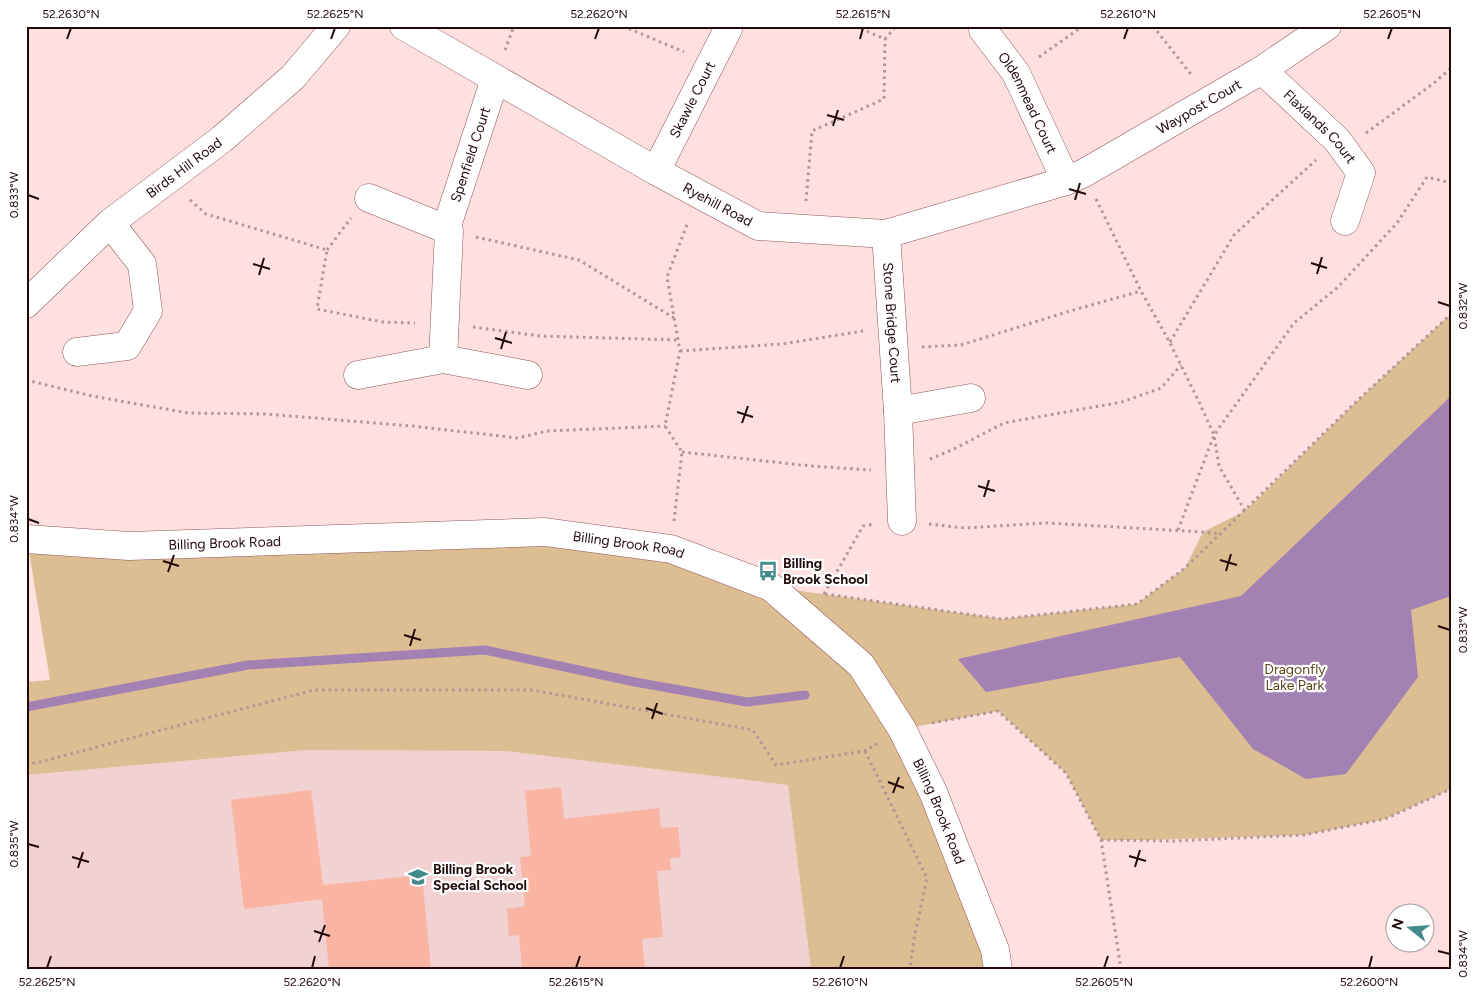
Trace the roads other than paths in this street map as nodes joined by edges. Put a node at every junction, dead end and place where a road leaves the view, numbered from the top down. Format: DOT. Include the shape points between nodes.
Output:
graph roads {
  1 [pos="336,26"];
  2 [pos="404,26"];
  3 [pos="1327,26"];
  4 [pos="728,29"];
  5 [pos="983,30"];
  6 [pos="1262,70"];
  7 [pos="494,79"];
  8 [pos="656,171"];
  9 [pos="1075,177"];
  10 [pos="369,198"];
  11 [pos="1345,221"];
  12 [pos="110,223"];
  13 [pos="447,230"];
  14 [pos="886,234"];
  15 [pos="26,304"];
  16 [pos="77,352"];
  17 [pos="443,359"];
  18 [pos="358,375"];
  19 [pos="528,375"];
  20 [pos="971,398"];
  21 [pos="898,411"];
  22 [pos="902,521"];
  23 [pos="26,538"];
  24 [pos="998,969"];
  1 -- 12 [label="street, Birds Hill Road" via="293,77 222,139"];
  2 -- 7 [label="street, Ryehill Road"];
  3 -- 6 [label="street, Waypost Court"];
  4 -- 8 [label="street, Skawle Court"];
  5 -- 9 [label="street, Oldenmead Court" via="1016,73"];
  6 -- 9 [label="street, Waypost Court"];
  6 -- 11 [label="street, Flaxlands Court" via="1341,145 1361,173"];
  7 -- 8 [label="street, Ryehill Road"];
  7 -- 13 [label="street, Spenfield Court"];
  8 -- 14 [label="street, Ryehill Road" via="758,226"];
  9 -- 14 [label="street, Ryehill Road"];
  10 -- 13 [label="street"];
  12 -- 15 [label="street, Birds Hill Road"];
  12 -- 16 [label="street" via="142,264 148,311 127,346"];
  13 -- 17 [label="street, Spenfield Court"];
  14 -- 21 [label="street, Stone Bridge Court"];
  17 -- 18 [label="street"];
  17 -- 19 [label="street"];
  20 -- 21 [label="street"];
  21 -- 22 [label="street, Stone Bridge Court"];
  23 -- 24 [label="street, Billing Brook Road" via="129,546 545,532 670,549 772,587 861,665 902,729 934,792 994,950"];
}
